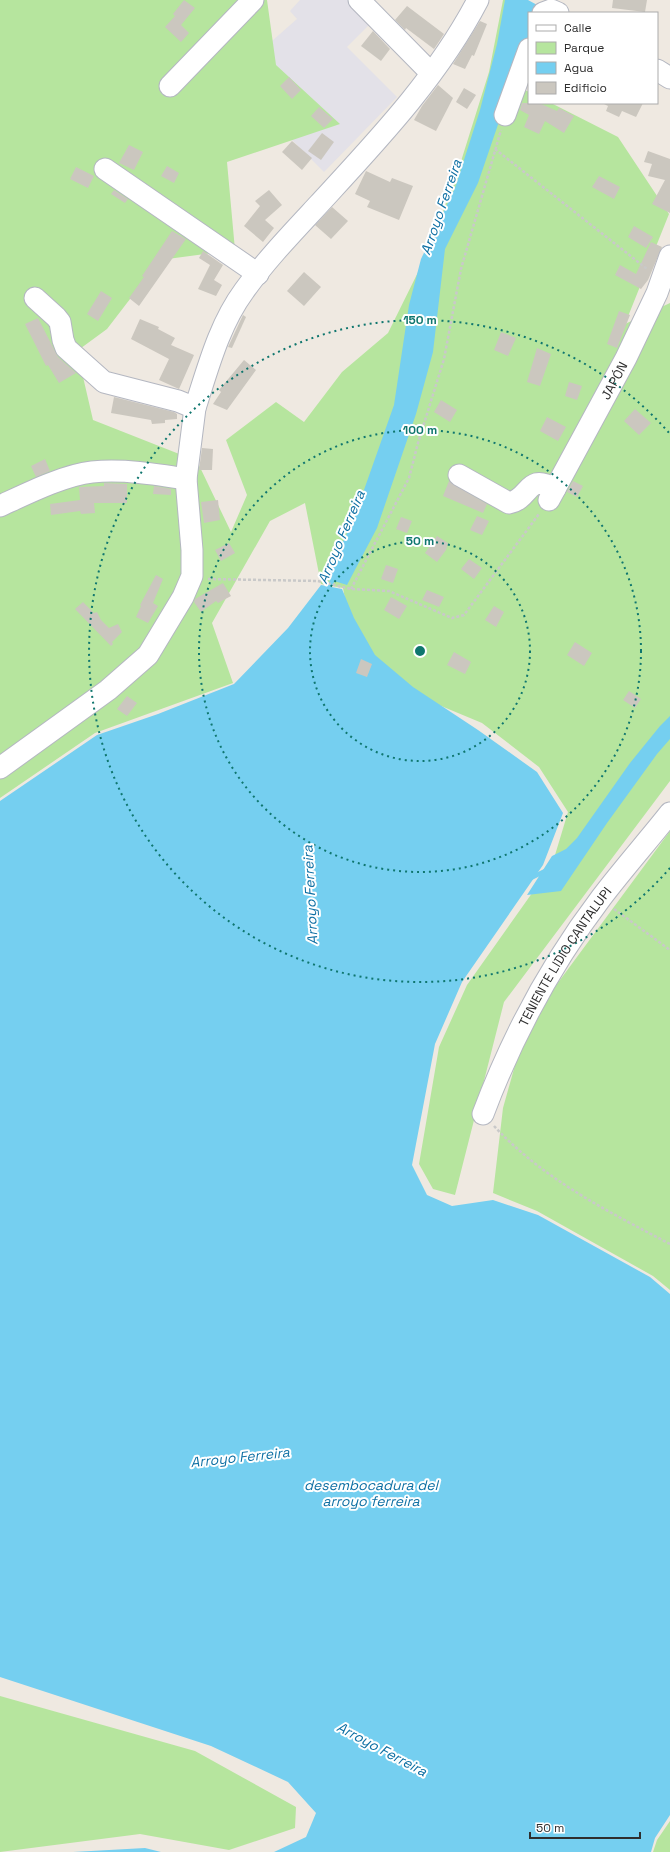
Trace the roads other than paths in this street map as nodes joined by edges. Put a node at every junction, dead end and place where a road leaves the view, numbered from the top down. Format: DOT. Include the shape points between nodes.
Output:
graph roads {
  1 [pos="253,0"];
  2 [pos="358,0"];
  3 [pos="478,0"];
  4 [pos="546,12"];
  5 [pos="556,12"];
  6 [pos="528,52"];
  7 [pos="658,71"];
  8 [pos="431,73"];
  9 [pos="670,78"];
  10 [pos="170,86"];
  11 [pos="505,115"];
  12 [pos="104,169"];
  13 [pos="670,256"];
  14 [pos="258,274"];
  15 [pos="35,298"];
  16 [pos="196,408"];
  17 [pos="459,475"];
  18 [pos="186,478"];
  19 [pos="0,506"];
  20 [pos="0,768"];
  21 [pos="670,814"];
  22 [pos="483,1114"];
  1 -- 10 [label="street"];
  2 -- 8 [label="street"];
  3 -- 8 [label="street" via="465,24"];
  4 -- 5 [label="street"];
  6 -- 11 [label="street"];
  7 -- 9 [label="street"];
  8 -- 14 [label="street" via="388,130 284,242"];
  12 -- 14 [label="street"];
  13 -- 17 [label="street, JAPÓN" via="626,358 552,495 544,483 534,484 516,502 509,503"];
  14 -- 16 [label="street" via="244,291 226,321"];
  15 -- 16 [label="street" via="60,322 66,348 104,382"];
  16 -- 18 [label="street"];
  18 -- 19 [label="street" via="122,471 90,472 33,491"];
  18 -- 20 [label="street" via="192,576 148,655 108,690"];
  21 -- 22 [label="street, TENIENTE LIDIO CANTALUPI" via="600,899 554,969 511,1045"];
}
